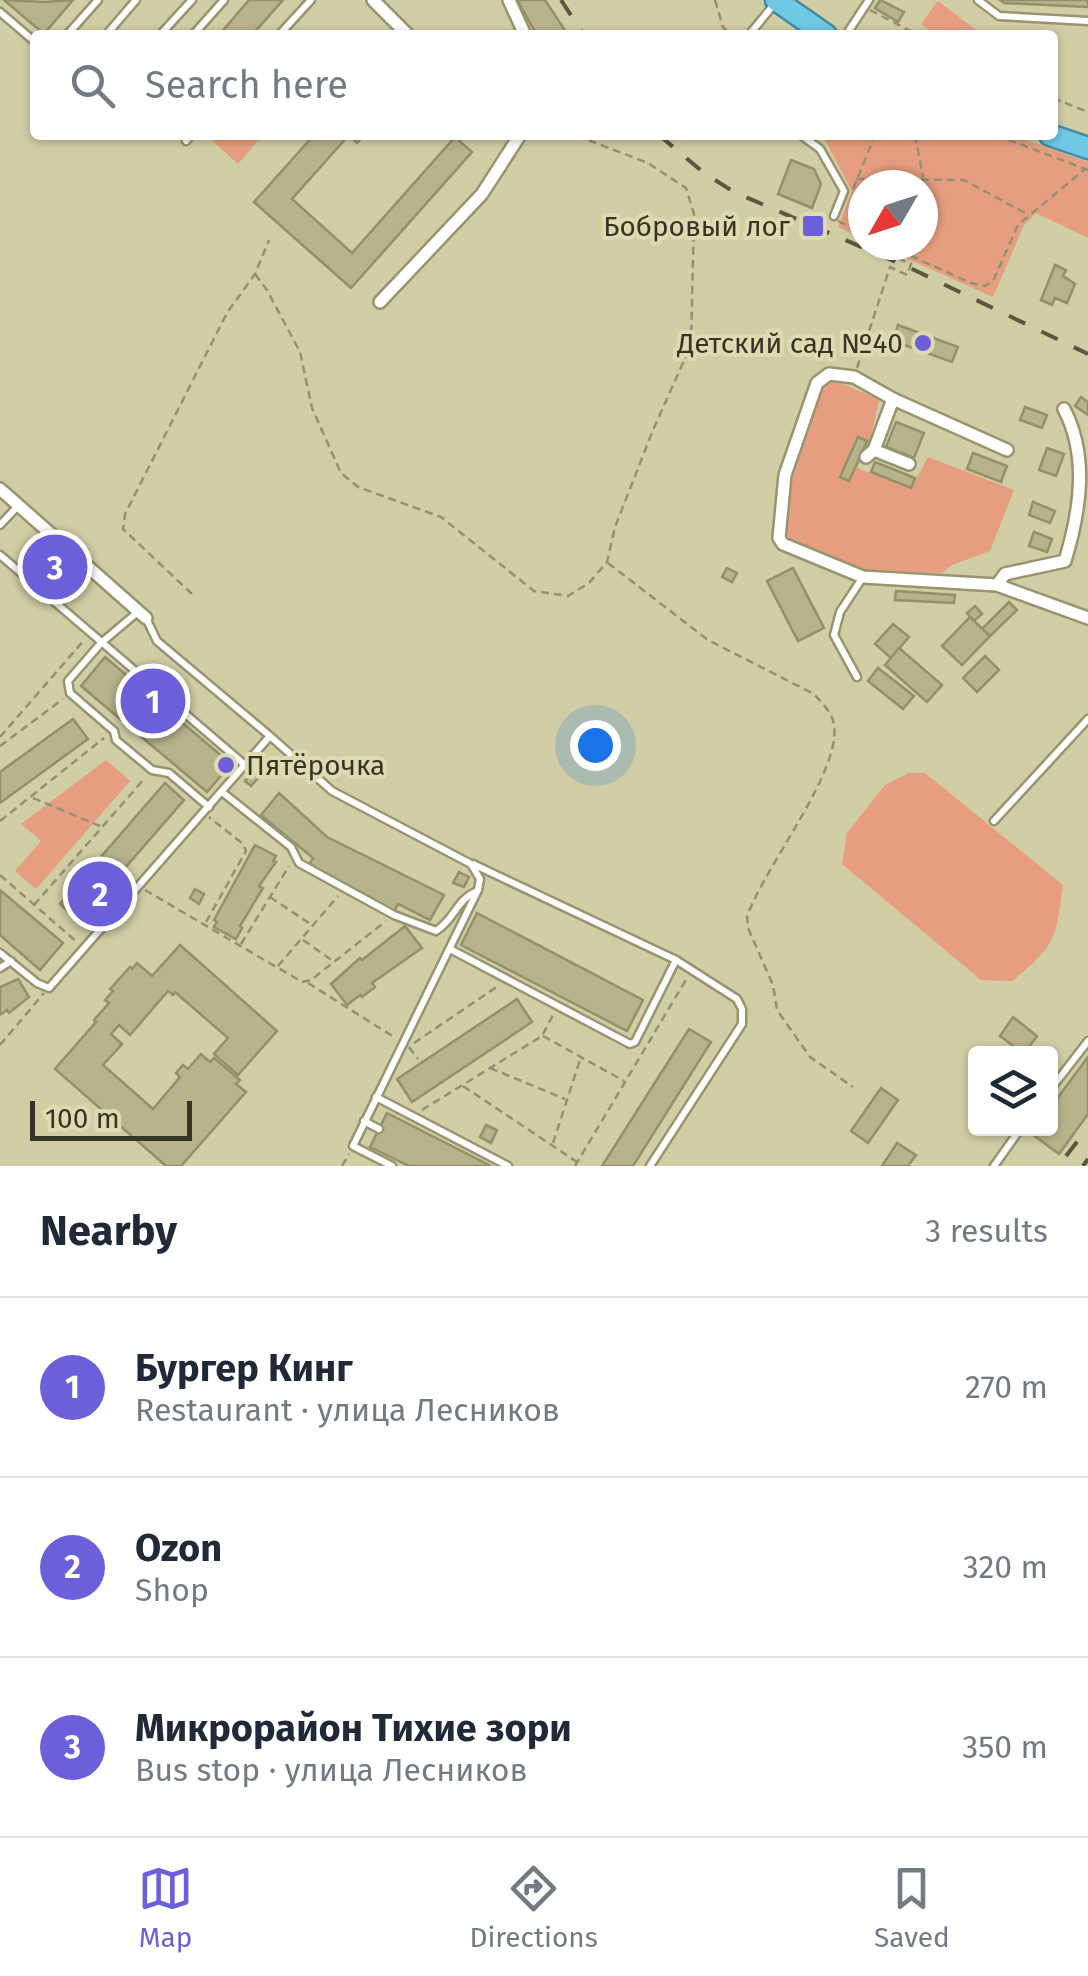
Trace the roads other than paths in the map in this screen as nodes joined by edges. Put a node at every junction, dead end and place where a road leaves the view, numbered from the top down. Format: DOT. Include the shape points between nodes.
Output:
graph roads {
  1 [pos="98,0"];
  2 [pos="136,0"];
  3 [pos="192,0"];
  4 [pos="224,0"];
  5 [pos="311,0"];
  6 [pos="372,0"];
  7 [pos="508,0"];
  8 [pos="776,0"];
  9 [pos="978,0"];
  10 [pos="867,4"];
  11 [pos="0,12"];
  12 [pos="1088,21"];
  13 [pos="71,30"];
  14 [pos="110,30"];
  15 [pos="165,30"];
  16 [pos="197,30"];
  17 [pos="285,30"];
  18 [pos="402,30"];
  19 [pos="523,30"];
  20 [pos="753,30"];
  21 [pos="819,30"];
  22 [pos="849,30"];
  23 [pos="30,38"];
  24 [pos="517,140"];
  25 [pos="807,140"];
  26 [pos="1057,140"];
  27 [pos="1087,162"];
  28 [pos="834,216"];
  29 [pos="380,302"];
  30 [pos="893,399"];
  31 [pos="1064,409"];
  32 [pos="1007,450"];
  33 [pos="910,464"];
  34 [pos="0,489"];
  35 [pos="18,505"];
  36 [pos="0,525"];
  37 [pos="0,555"];
  38 [pos="862,577"];
  39 [pos="997,585"];
  40 [pos="142,615"];
  41 [pos="1088,618"];
  42 [pos="100,643"];
  43 [pos="857,678"];
  44 [pos="1088,719"];
  45 [pos="270,736"];
  46 [pos="245,765"];
  47 [pos="222,792"];
  48 [pos="207,810"];
  49 [pos="994,821"];
  50 [pos="472,864"];
  51 [pos="478,890"];
  52 [pos="450,948"];
  53 [pos="0,953"];
  54 [pos="676,960"];
  55 [pos="11,961"];
  56 [pos="0,968"];
  57 [pos="1088,1041"];
  58 [pos="1058,1080"];
  59 [pos="376,1097"];
  60 [pos="364,1120"];
  61 [pos="379,1129"];
  62 [pos="1015,1136"];
  63 [pos="392,1166"];
  64 [pos="508,1166"];
  65 [pos="650,1166"];
  66 [pos="994,1166"];
  1 -- 13 [label="lane"];
  2 -- 14 [label="lane"];
  3 -- 15 [label="lane"];
  4 -- 16 [label="lane"];
  5 -- 17 [label="lane"];
  6 -- 18 [label="street"];
  7 -- 19 [label="street"];
  8 -- 20 [label="lane"];
  8 -- 21 [label="highway"];
  9 -- 12 [label="lane" via="999,16"];
  10 -- 22 [label="lane"];
  11 -- 23 [label="lane"];
  24 -- 29 [label="street" via="482,194"];
  25 -- 28 [label="lane" via="820,149 844,191"];
  26 -- 27 [label="highway"];
  30 -- 32 [label="street"];
  30 -- 33 [label="street" via="870,453"];
  30 -- 38 [label="street" via="854,378 830,374 817,383 784,475 783,544"];
  31 -- 39 [label="street" via="1087,445 1086,481 1065,561 1005,574"];
  34 -- 35 [label="street"];
  35 -- 36 [label="lane"];
  35 -- 40 [label="street"];
  37 -- 42 [label="lane"];
  38 -- 39 [label="street"];
  38 -- 43 [label="lane" via="834,635"];
  39 -- 41 [label="street"];
  40 -- 42 [label="lane"];
  40 -- 45 [label="lane" via="157,641"];
  42 -- 46 [label="lane"];
  42 -- 48 [label="lane" via="68,681 70,693 116,740 152,770 169,773"];
  44 -- 49 [label="lane"];
  45 -- 46 [label="lane"];
  45 -- 50 [label="lane" via="332,790"];
  46 -- 47 [label="lane"];
  47 -- 48 [label="lane"];
  47 -- 51 [label="lane" via="291,847 299,863 436,931 449,923 463,897"];
  48 -- 55 [label="lane" via="49,988"];
  50 -- 51 [label="lane"];
  50 -- 54 [label="lane"];
  51 -- 52 [label="lane"];
  52 -- 54 [label="lane" via="630,1044"];
  52 -- 59 [label="lane"];
  53 -- 55 [label="lane"];
  54 -- 65 [label="lane" via="738,999 742,1024"];
  55 -- 56 [label="lane"];
  57 -- 58 [label="lane"];
  59 -- 60 [label="lane"];
  59 -- 64 [label="lane"];
  60 -- 61 [label="lane"];
  60 -- 63 [label="lane" via="353,1146"];
  62 -- 66 [label="lane"];
}
